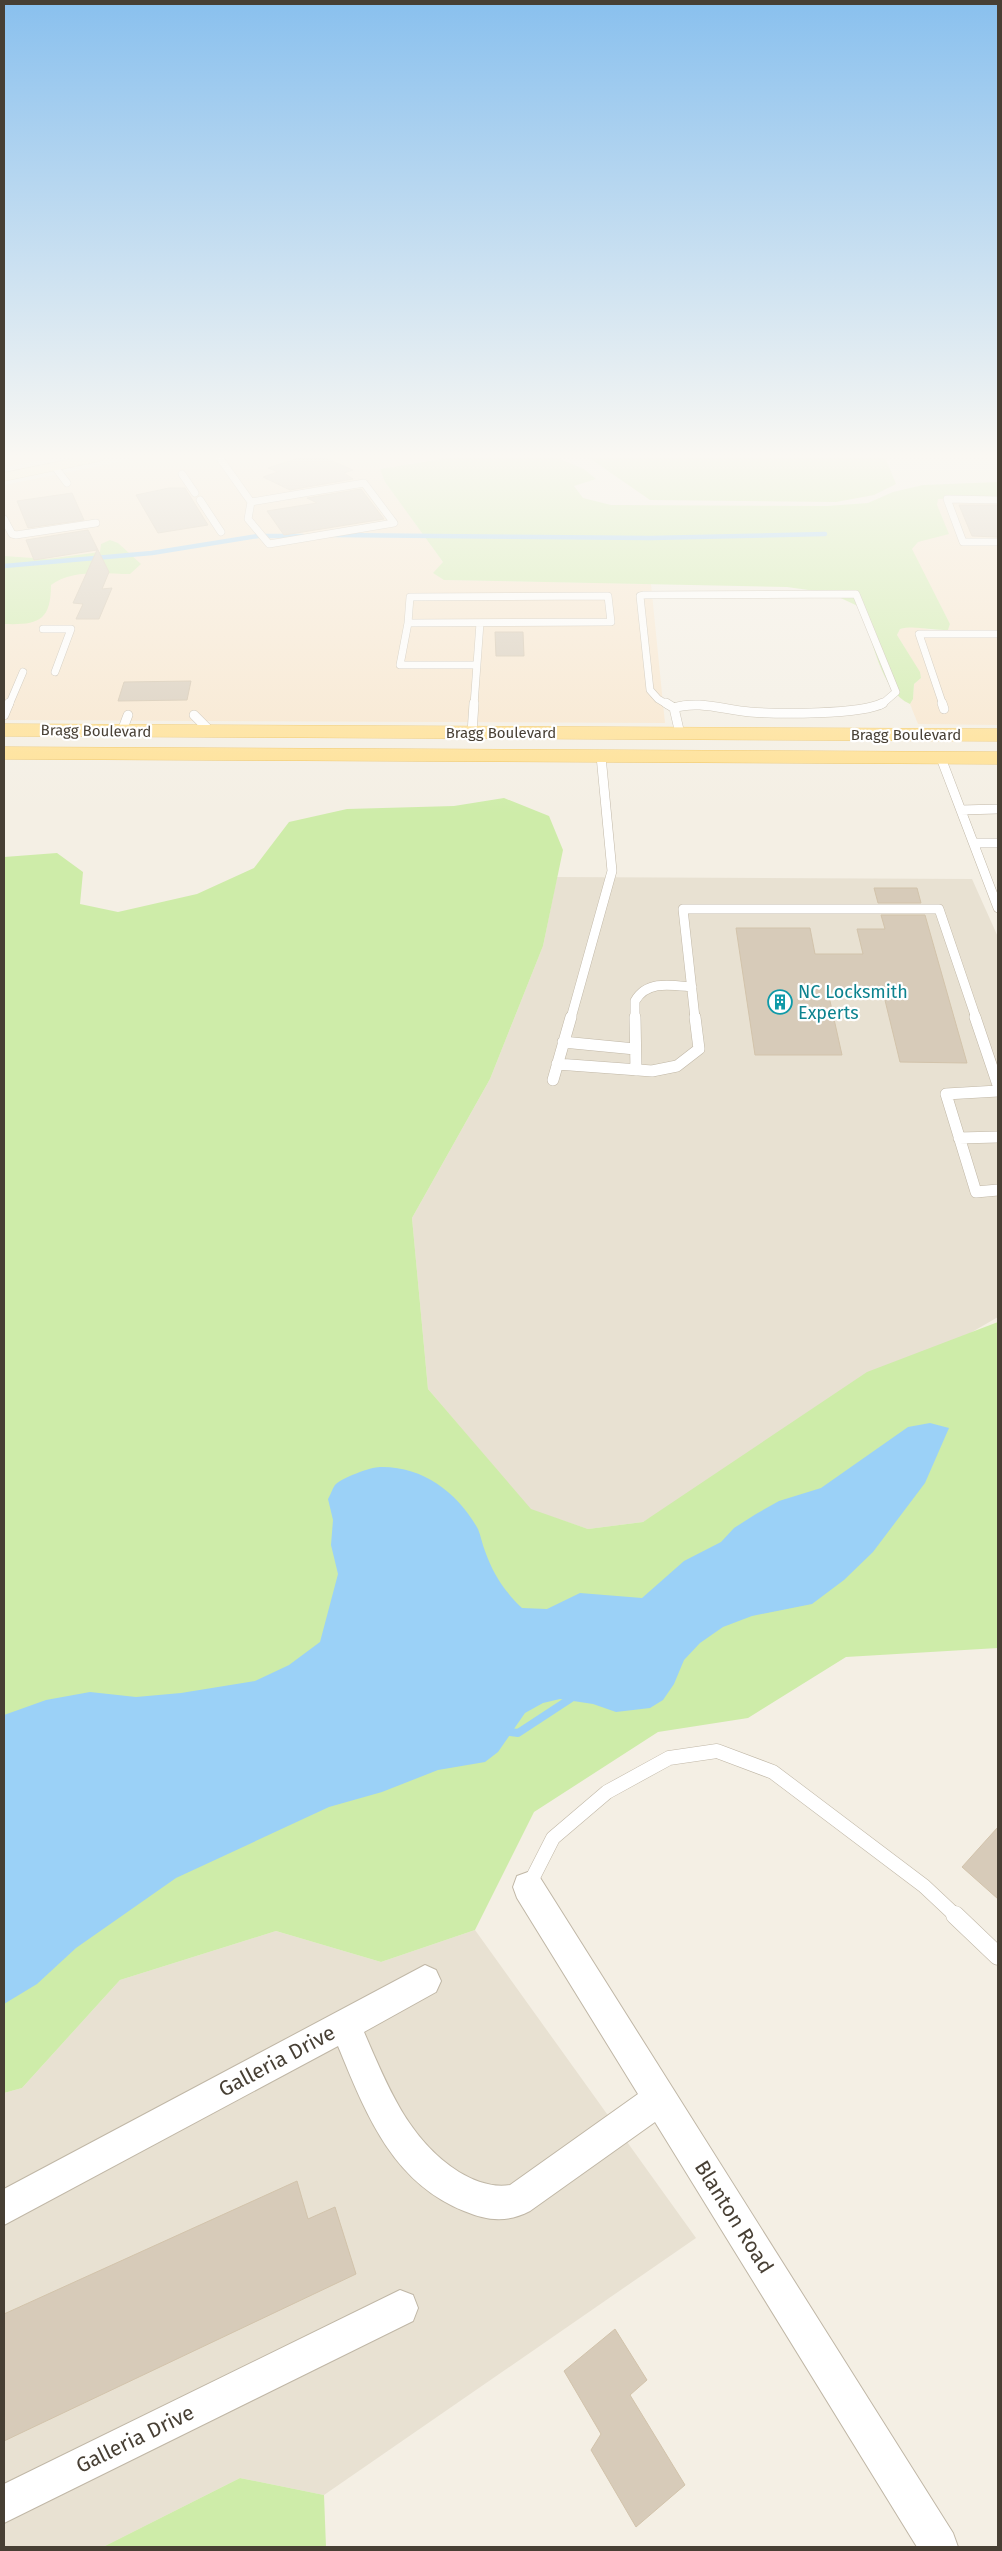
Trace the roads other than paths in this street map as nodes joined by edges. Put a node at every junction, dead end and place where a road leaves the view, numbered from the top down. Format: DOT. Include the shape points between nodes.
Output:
graph roads {
  1 [pos="408,623"];
  2 [pos="480,623"];
  3 [pos="43,629"];
  4 [pos="998,634"];
  5 [pos="477,665"];
  6 [pos="23,672"];
  7 [pos="55,672"];
  8 [pos="674,708"];
  9 [pos="944,709"];
  10 [pos="4,715"];
  11 [pos="194,715"];
  12 [pos="4,730"];
  13 [pos="211,732"];
  14 [pos="472,733"];
  15 [pos="680,734"];
  16 [pos="998,735"];
  17 [pos="4,753"];
  18 [pos="601,756"];
  19 [pos="941,758"];
  20 [pos="998,758"];
  21 [pos="961,810"];
  22 [pos="998,810"];
  23 [pos="974,843"];
  24 [pos="998,843"];
  25 [pos="998,908"];
  26 [pos="692,987"];
  27 [pos="563,1042"];
  28 [pos="635,1049"];
  29 [pos="557,1064"];
  30 [pos="636,1070"];
  31 [pos="553,1080"];
  32 [pos="998,1085"];
  33 [pos="998,1091"];
  34 [pos="998,1137"];
  35 [pos="959,1138"];
  36 [pos="998,1190"];
  37 [pos="528,1887"];
  38 [pos="998,1956"];
  39 [pos="425,1982"];
  40 [pos="345,2025"];
  41 [pos="660,2098"];
  42 [pos="4,2208"];
  43 [pos="400,2308"];
  44 [pos="4,2504"];
  45 [pos="939,2547"];
  1 -- 2 [label="lane"];
  1 -- 2 [label="lane" via="410,597 608,596 611,622"];
  1 -- 5 [label="lane" via="400,665"];
  2 -- 5 [label="lane"];
  3 -- 7 [label="lane" via="71,629"];
  4 -- 9 [label="lane" via="919,634"];
  5 -- 14 [label="lane"];
  6 -- 10 [label="lane"];
  8 -- 8 [label="lane" via="650,690 640,596 856,594 896,692 876,708 860,711 751,712 686,704"];
  8 -- 15 [label="lane"];
  11 -- 13 [label="lane"];
  12 -- 13 [label="main road, Bragg Boulevard" via="125,723"];
  13 -- 14 [label="main road, Bragg Boulevard"];
  14 -- 15 [label="main road, Bragg Boulevard"];
  15 -- 16 [label="main road, Bragg Boulevard"];
  17 -- 18 [label="main road, Bragg Boulevard"];
  18 -- 19 [label="main road, Bragg Boulevard"];
  18 -- 27 [label="lane" via="612,871"];
  19 -- 20 [label="main road, Bragg Boulevard"];
  19 -- 21 [label="lane"];
  21 -- 22 [label="lane"];
  21 -- 23 [label="lane"];
  23 -- 24 [label="lane"];
  23 -- 25 [label="lane"];
  26 -- 28 [label="lane" via="655,986 638,992 635,1001"];
  26 -- 30 [label="lane" via="699,1049 677,1066 652,1071"];
  26 -- 32 [label="lane" via="683,909 939,909"];
  27 -- 28 [label="lane"];
  27 -- 29 [label="lane"];
  28 -- 30 [label="lane"];
  29 -- 30 [label="lane"];
  29 -- 31 [label="lane"];
  33 -- 35 [label="lane" via="946,1094"];
  34 -- 35 [label="lane"];
  35 -- 36 [label="lane" via="976,1192"];
  37 -- 38 [label="lane" via="552,1838 607,1792 669,1758 717,1752 773,1772 924,1886"];
  37 -- 41 [label="street, Blanton Road"];
  39 -- 40 [label="street"];
  40 -- 41 [label="street, Galleria Drive" via="387,2122 402,2146 441,2182 469,2196 494,2202 512,2202"];
  40 -- 42 [label="street, Galleria Drive"];
  41 -- 45 [label="street, Blanton Road"];
  43 -- 44 [label="street, Galleria Drive"];
}
